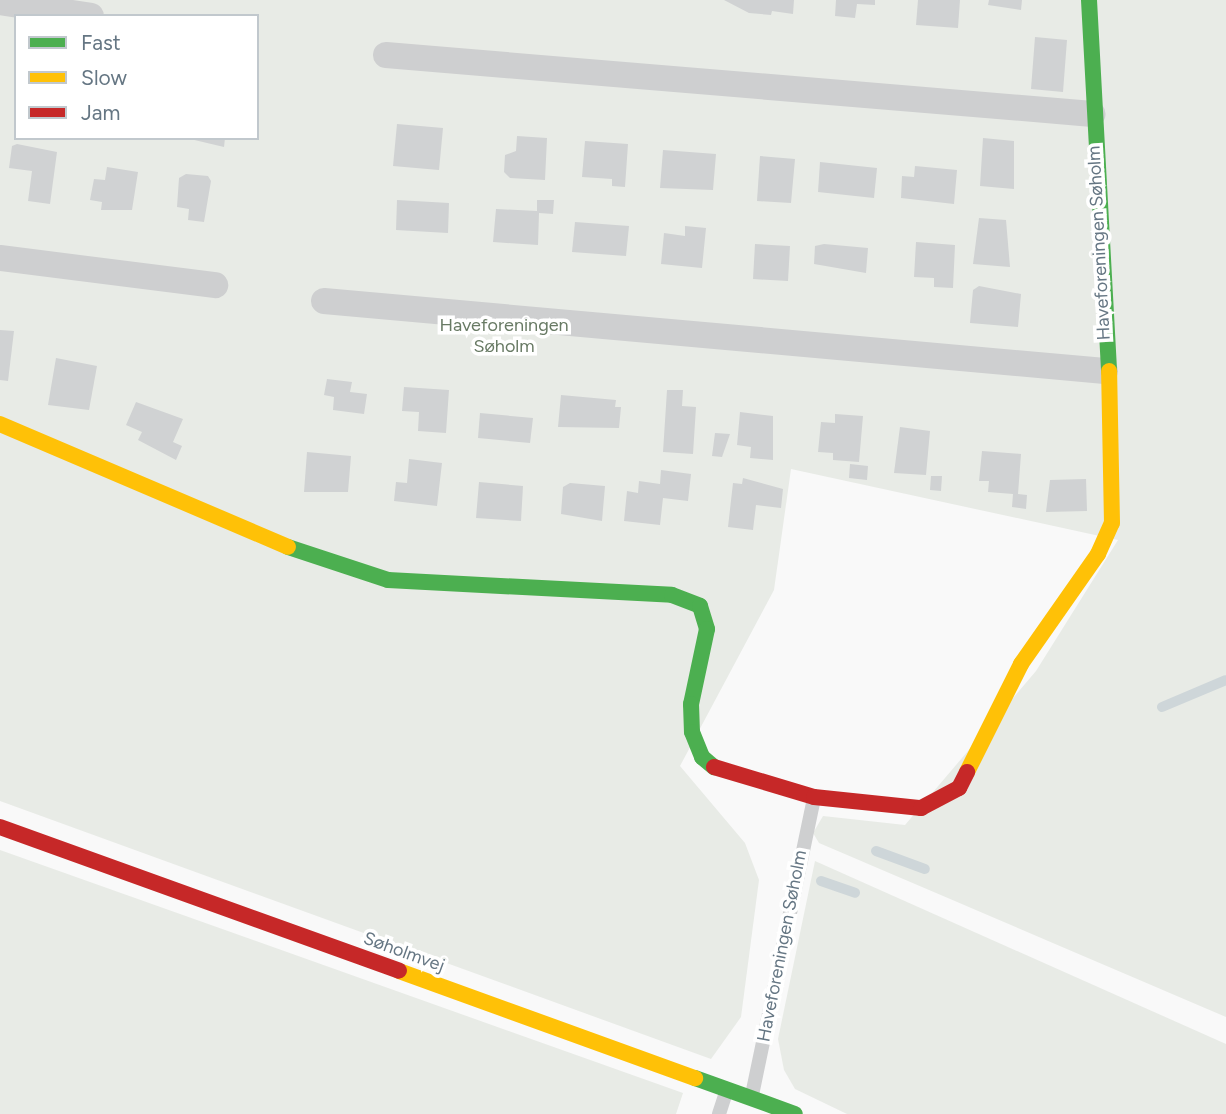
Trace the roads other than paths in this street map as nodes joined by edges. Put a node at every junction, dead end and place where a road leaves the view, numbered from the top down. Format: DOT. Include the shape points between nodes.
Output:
graph roads {
  1 [pos="1089,0"];
  2 [pos="0,2"];
  3 [pos="78,14"];
  4 [pos="386,55"];
  5 [pos="1093,114"];
  6 [pos="0,258"];
  7 [pos="215,285"];
  8 [pos="324,301"];
  9 [pos="1105,371"];
  10 [pos="0,424"];
  11 [pos="814,797"];
  12 [pos="0,827"];
  13 [pos="728,1087"];
  14 [pos="752,1096"];
  15 [pos="719,1114"];
  16 [pos="795,1114"];
  1 -- 5 [label="street, Haveforeningen Søholm"];
  2 -- 3 [label="street"];
  4 -- 5 [label="street"];
  5 -- 9 [label="street, Haveforeningen Søholm"];
  6 -- 7 [label="street"];
  8 -- 9 [label="street"];
  9 -- 11 [label="street, Haveforeningen Søholm" via="1114,471 1112,523 1098,554 1021,664 959,788 921,808"];
  10 -- 11 [label="street, Haveforeningen Søholm" via="333,566 388,580 672,595 700,606 707,629 691,704 692,733 702,757 719,772"];
  11 -- 14 [label="lane, Haveforeningen Søholm"];
  12 -- 13 [label="street, Søholmvej"];
  13 -- 14 [label="street, Søholmvej"];
  13 -- 15 [label="lane"];
  14 -- 16 [label="street, Søholmvej"];
}
